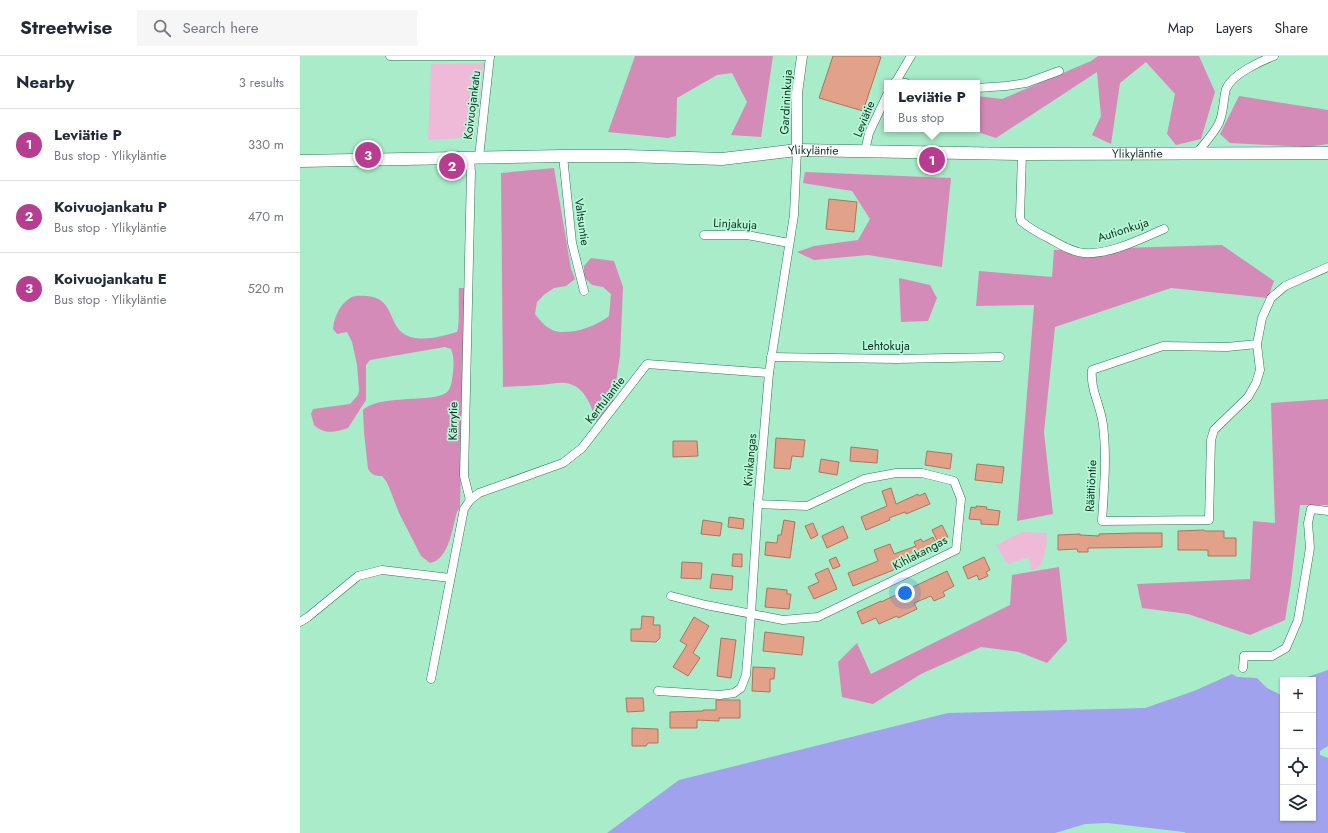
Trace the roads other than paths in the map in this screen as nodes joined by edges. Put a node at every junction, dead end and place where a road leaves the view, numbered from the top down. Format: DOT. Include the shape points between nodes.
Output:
graph roads {
  1 [pos="390,56"];
  2 [pos="490,56"];
  3 [pos="802,56"];
  4 [pos="911,56"];
  5 [pos="1274,56"];
  6 [pos="1059,71"];
  7 [pos="896,80"];
  8 [pos="980,88"];
  9 [pos="884,102"];
  10 [pos="797,150"];
  11 [pos="865,151"];
  12 [pos="1328,152"];
  13 [pos="1197,153"];
  14 [pos="1022,154"];
  15 [pos="562,156"];
  16 [pos="474,157"];
  17 [pos="300,161"];
  18 [pos="1164,229"];
  19 [pos="704,235"];
  20 [pos="789,243"];
  21 [pos="1328,267"];
  22 [pos="584,291"];
  23 [pos="1257,344"];
  24 [pos="771,357"];
  25 [pos="1000,358"];
  26 [pos="769,373"];
  27 [pos="470,500"];
  28 [pos="758,504"];
  29 [pos="1328,511"];
  30 [pos="450,578"];
  31 [pos="671,596"];
  32 [pos="752,613"];
  33 [pos="300,622"];
  34 [pos="1243,668"];
  35 [pos="431,680"];
  36 [pos="658,691"];
  1 -- 2 [label="street"];
  2 -- 16 [label="street, Koivuojankatu"];
  3 -- 10 [label="street, Gardininkuja" via="797,92"];
  4 -- 7 [label="street"];
  5 -- 13 [label="street" via="1244,71 1227,88 1219,124"];
  6 -- 8 [label="street" via="1026,83"];
  9 -- 11 [label="street, Leviätie" via="869,133"];
  10 -- 11 [label="main road, Ylikyläntie"];
  10 -- 15 [label="main road, Ylikyläntie" via="722,159"];
  10 -- 20 [label="street, Kivikangas" via="794,215"];
  11 -- 14 [label="main road, Ylikyläntie"];
  12 -- 13 [label="main road, Ylikyläntie"];
  13 -- 14 [label="main road, Ylikyläntie"];
  14 -- 18 [label="street, Autionkuja" via="1021,222 1068,249 1084,253 1105,251 1138,241"];
  15 -- 16 [label="main road, Ylikyläntie"];
  15 -- 22 [label="street, Valtsuntie" via="572,243"];
  16 -- 17 [label="main road, Ylikyläntie"];
  16 -- 27 [label="street, Kärrytie" via="471,172 464,476"];
  19 -- 20 [label="street, Linjakuja" via="747,235"];
  20 -- 24 [label="street, Kivikangas"];
  21 -- 23 [label="street, Räättiöntie" via="1285,286 1271,298 1262,318"];
  23 -- 23 [label="street, Räättiöntie" via="1260,370 1256,383 1248,397 1214,430 1211,440 1209,520 1102,521 1105,464 1103,423 1091,381 1092,370 1163,346 1227,347"];
  24 -- 25 [label="street, Lehtokuja"];
  24 -- 26 [label="street, Kivikangas"];
  26 -- 27 [label="street, Kerttulantie" via="647,364 582,448 563,463 479,494"];
  26 -- 28 [label="street, Kivikangas"];
  27 -- 30 [label="street" via="464,509"];
  28 -- 32 [label="street, Kivikangas"];
  28 -- 32 [label="street, Kihlakangas" via="807,506 864,479 896,473 922,473 954,481 961,499 956,550 818,617 783,620"];
  29 -- 34 [label="street" via="1311,509 1308,523 1310,548 1298,620 1286,648 1272,656 1244,656"];
  30 -- 33 [label="street" via="382,570 358,576"];
  30 -- 35 [label="street"];
  31 -- 32 [label="street"];
  32 -- 36 [label="street, Kivikangas" via="746,675 741,688 734,693 720,695"];
}
